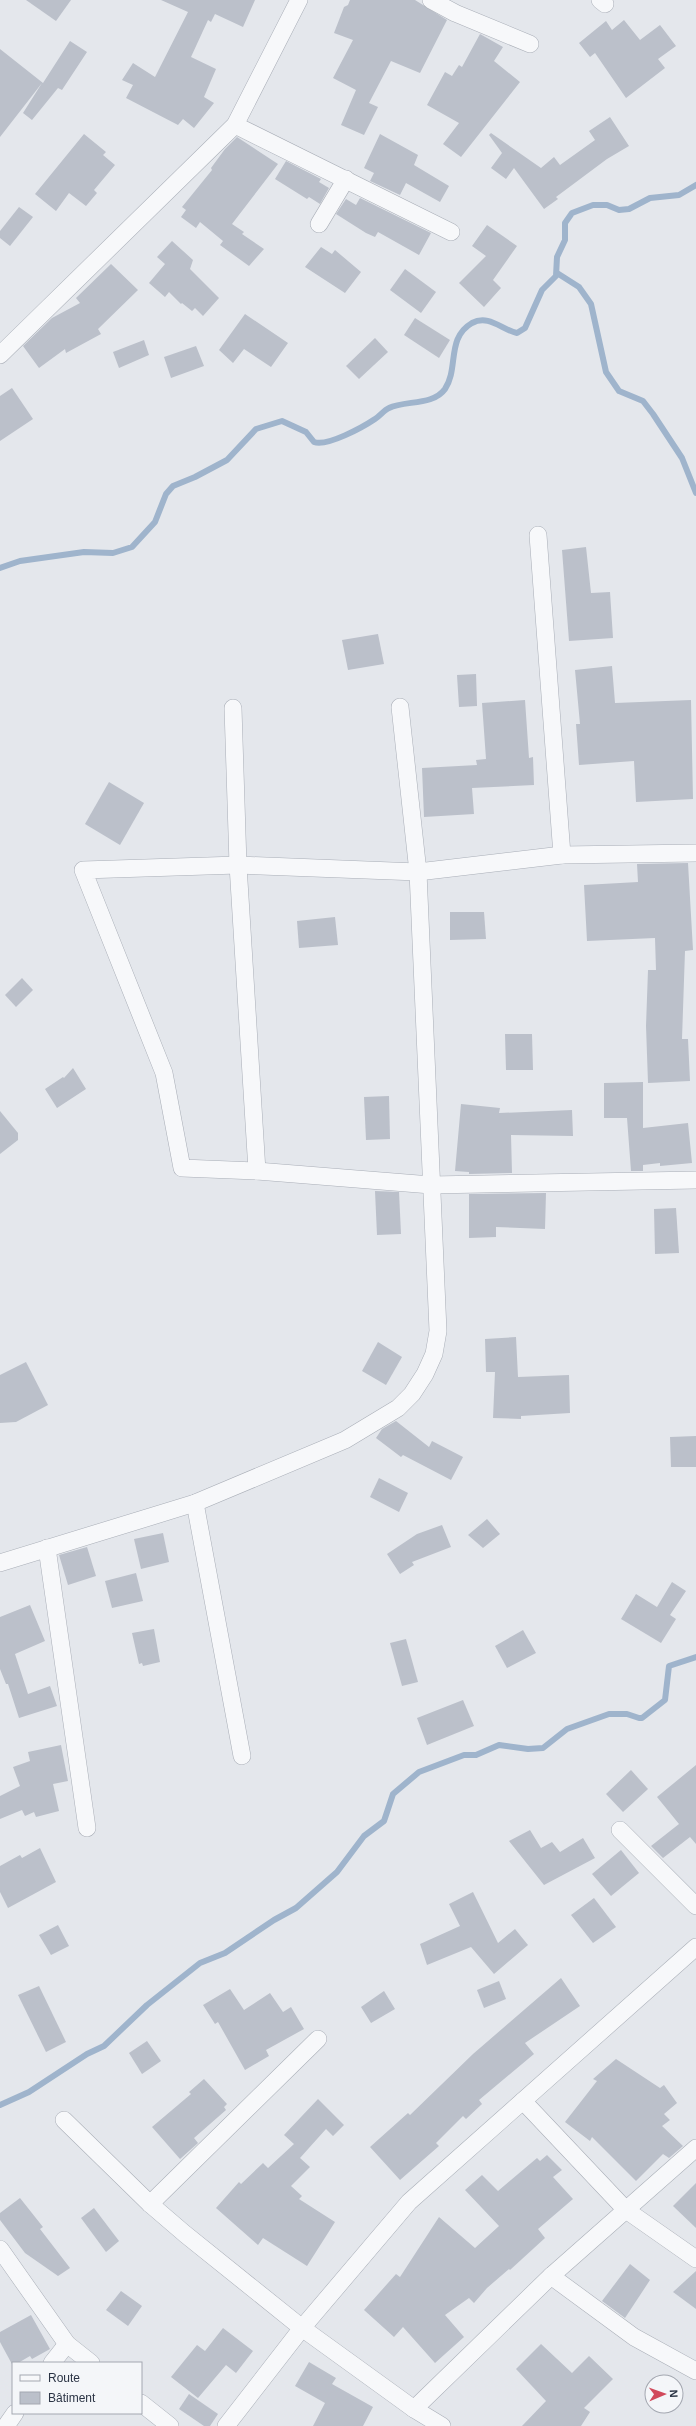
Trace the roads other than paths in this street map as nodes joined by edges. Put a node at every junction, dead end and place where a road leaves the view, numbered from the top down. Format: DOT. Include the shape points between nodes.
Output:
graph roads {
  1 [pos="299,0"];
  2 [pos="431,0"];
  3 [pos="530,44"];
  4 [pos="235,125"];
  5 [pos="346,179"];
  6 [pos="319,224"];
  7 [pos="451,232"];
  8 [pos="0,355"];
  9 [pos="538,535"];
  10 [pos="400,707"];
  11 [pos="233,708"];
  12 [pos="696,853"];
  13 [pos="562,855"];
  14 [pos="238,865"];
  15 [pos="418,872"];
  16 [pos="257,1171"];
  17 [pos="696,1180"];
  18 [pos="431,1185"];
  19 [pos="195,1503"];
  20 [pos="47,1548"];
  21 [pos="0,1563"];
  22 [pos="242,1756"];
  23 [pos="87,1828"];
  24 [pos="620,1830"];
  25 [pos="696,1906"];
  26 [pos="696,1947"];
  27 [pos="318,2039"];
  28 [pos="523,2101"];
  29 [pos="64,2120"];
  30 [pos="696,2148"];
  31 [pos="150,2204"];
  32 [pos="626,2210"];
  33 [pos="0,2249"];
  34 [pos="696,2259"];
  35 [pos="551,2276"];
  36 [pos="302,2328"];
  37 [pos="67,2344"];
  38 [pos="53,2362"];
  39 [pos="90,2362"];
  40 [pos="696,2371"];
  41 [pos="142,2404"];
  42 [pos="414,2409"];
  43 [pos="15,2414"];
  44 [pos="6,2426"];
  45 [pos="170,2426"];
  46 [pos="226,2426"];
  47 [pos="442,2426"];
  1 -- 4 [label="street"];
  2 -- 3 [label="street" via="455,13"];
  4 -- 5 [label="street"];
  4 -- 8 [label="street"];
  5 -- 6 [label="street"];
  5 -- 7 [label="street"];
  9 -- 13 [label="street"];
  10 -- 15 [label="street"];
  11 -- 14 [label="street"];
  12 -- 13 [label="street"];
  13 -- 15 [label="street"];
  14 -- 15 [label="street"];
  14 -- 16 [label="street"];
  14 -- 16 [label="street" via="83,870 164,1073 182,1168"];
  15 -- 18 [label="street"];
  16 -- 18 [label="street"];
  17 -- 18 [label="street"];
  18 -- 19 [label="street" via="438,1331 434,1354 412,1394 398,1408 345,1440"];
  19 -- 20 [label="street"];
  19 -- 22 [label="street"];
  20 -- 21 [label="street"];
  20 -- 23 [label="street"];
  24 -- 25 [label="street"];
  26 -- 28 [label="street"];
  27 -- 31 [label="street"];
  28 -- 32 [label="street"];
  28 -- 36 [label="street" via="409,2202"];
  29 -- 31 [label="street"];
  30 -- 32 [label="street"];
  31 -- 36 [label="street"];
  32 -- 34 [label="street"];
  32 -- 35 [label="street"];
  33 -- 37 [label="street"];
  35 -- 40 [label="street" via="634,2337"];
  35 -- 42 [label="street"];
  36 -- 42 [label="street"];
  36 -- 46 [label="street"];
  37 -- 38 [label="street"];
  37 -- 39 [label="street"];
  41 -- 45 [label="street"];
  42 -- 47 [label="street"];
  43 -- 44 [label="street"];
}
